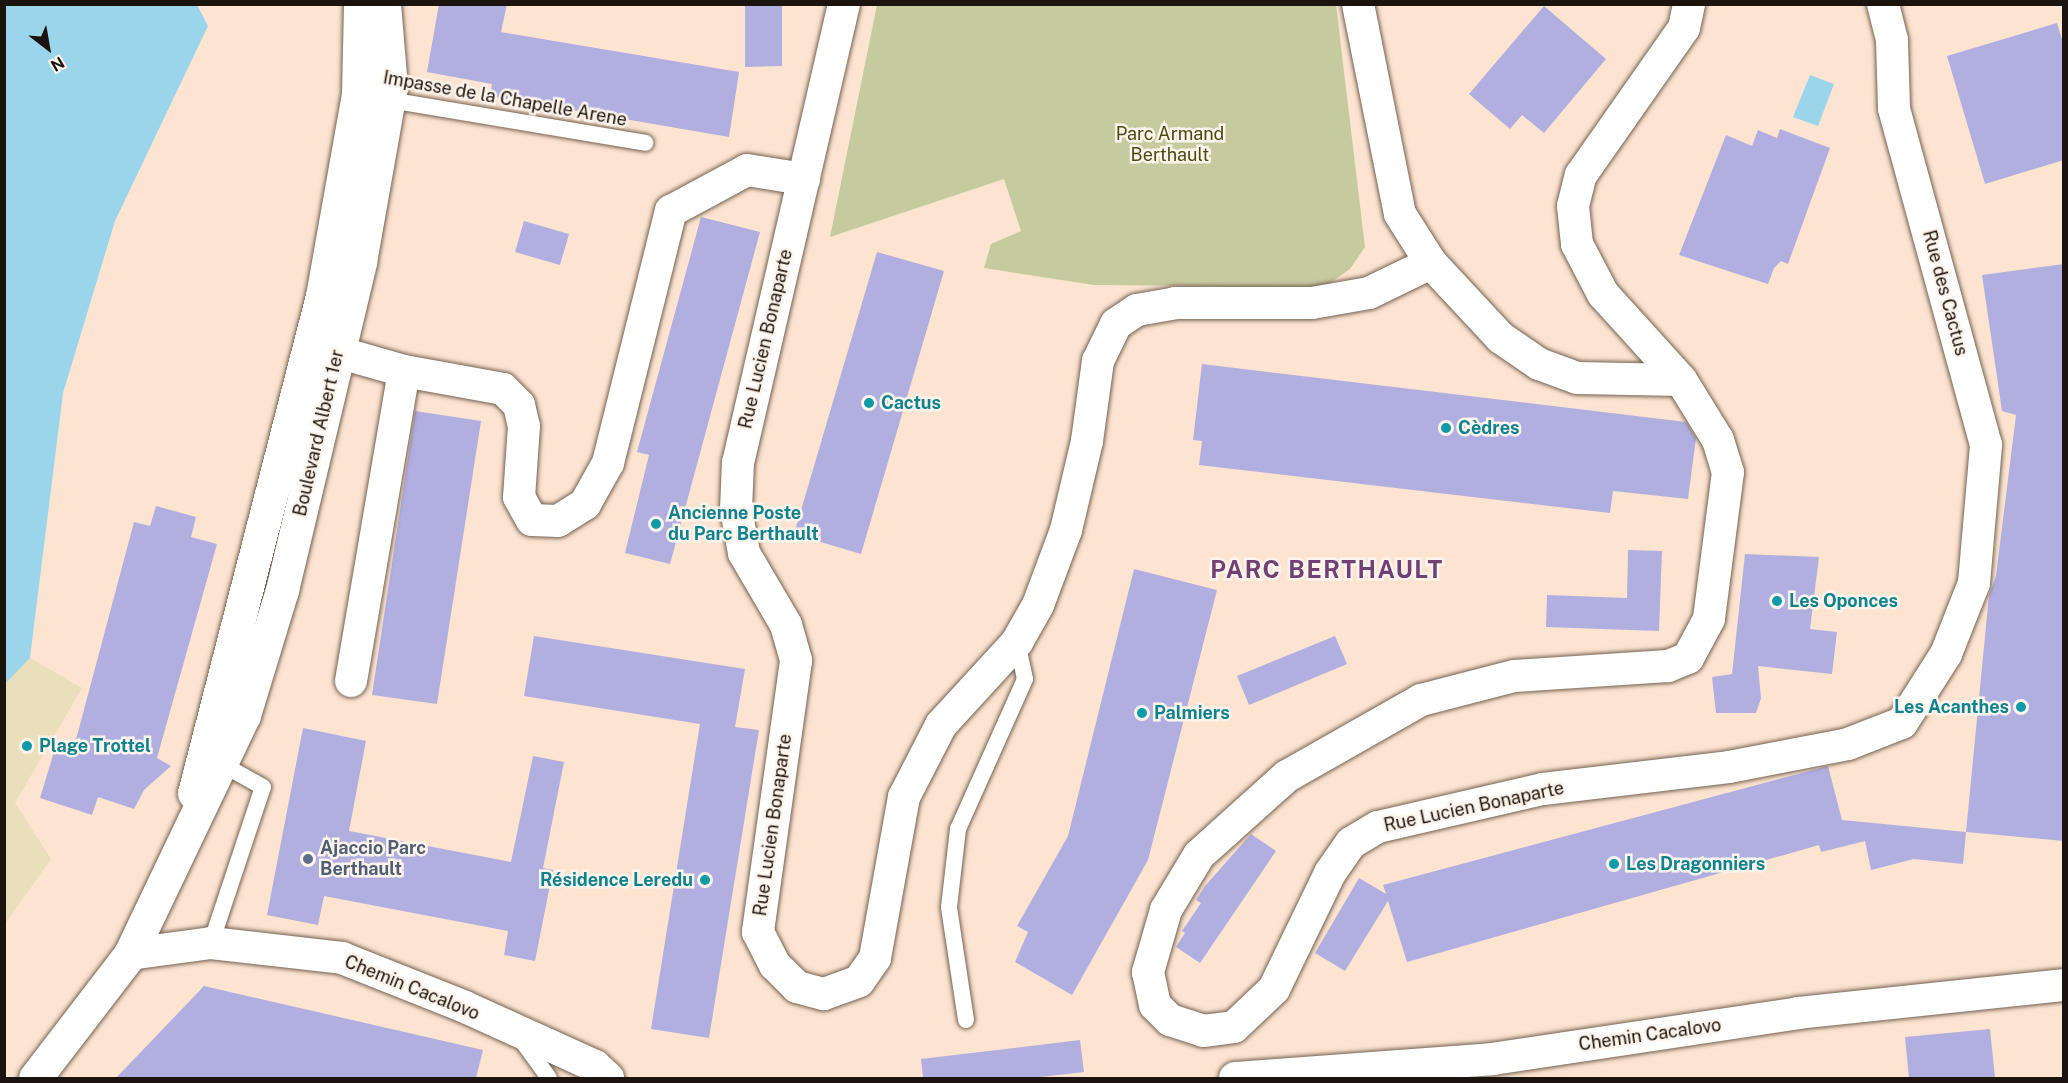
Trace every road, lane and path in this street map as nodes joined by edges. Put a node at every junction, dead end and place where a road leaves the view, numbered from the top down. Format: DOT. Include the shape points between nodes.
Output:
graph roads {
  1 [pos="360,4"];
  2 [pos="384,4"];
  3 [pos="844,4"];
  4 [pos="1358,4"];
  5 [pos="1689,4"];
  6 [pos="1883,4"];
  7 [pos="373,96"];
  8 [pos="645,143"];
  9 [pos="804,179"];
  10 [pos="1431,263"];
  11 [pos="324,348"];
  12 [pos="404,371"];
  13 [pos="1681,380"];
  14 [pos="1974,583"];
  15 [pos="1017,642"];
  16 [pos="351,681"];
  17 [pos="214,760"];
  18 [pos="211,943"];
  19 [pos="130,954"];
  20 [pos="2064,985"];
  21 [pos="966,1020"];
  22 [pos="517,1034"];
  23 [pos="35,1078"];
  24 [pos="549,1078"];
  25 [pos="608,1078"];
  26 [pos="1235,1078"];
  1 -- 7 [label="main road, Boulevard Albert 1er"];
  2 -- 7 [label="main road, Boulevard Albert 1er"];
  3 -- 9 [label="street, Rue Lucien Bonaparte"];
  4 -- 10 [label="street" via="1400,214"];
  5 -- 13 [label="street, Rue Lucien Bonaparte" via="1684,28 1581,175 1573,206 1577,244 1603,294"];
  6 -- 14 [label="street, Rue des Cactus" via="1892,40 1894,108 1986,445"];
  7 -- 8 [label="lane, Impasse de la Chapelle Arene"];
  7 -- 11 [label="main road, Boulevard Albert 1er"];
  9 -- 12 [label="street" via="747,170 671,211 608,463 585,504 558,521 532,520 519,497 524,426 519,405 503,389"];
  9 -- 15 [label="street, Rue Lucien Bonaparte" via="738,462 736,509 744,553 786,625 796,661 758,932 775,965 797,987 824,994 859,981 875,958 904,797 941,725"];
  10 -- 13 [label="street" via="1501,338 1539,364 1577,378"];
  10 -- 15 [label="street, Rue Lucien Bonaparte" via="1369,293 1311,303 1175,303 1137,310 1116,324 1098,361 1087,441 1066,530 1038,605"];
  11 -- 12 [label="street"];
  11 -- 17 [label="main road, Boulevard Albert 1er"];
  12 -- 16 [label="street"];
  13 -- 14 [label="street, Rue Lucien Bonaparte" via="1718,440 1728,472 1709,619 1688,658 1668,666 1514,676 1421,700 1287,776 1199,855 1166,910 1148,972 1155,1005 1170,1020 1203,1031 1234,1027 1274,989 1330,873 1351,843 1378,827 1543,789 1729,767 1827,748 1902,723 1946,654"];
  15 -- 21 [label="lane" via="1026,679 958,830 950,907"];
  17 -- 18 [label="lane" via="264,787"];
  17 -- 19 [label="main road, Boulevard Albert 1er" via="181,844"];
  18 -- 19 [label="street, Chemin Cacalovo"];
  18 -- 22 [label="street, Chemin Cacalovo" via="342,958"];
  19 -- 23 [label="main road, Boulevard Albert 1er"];
  20 -- 26 [label="street, Chemin Cacalovo" via="1798,1013 1492,1059"];
  22 -- 24 [label="lane"];
  22 -- 25 [label="street, Chemin Cacalovo" via="595,1066"];
}
